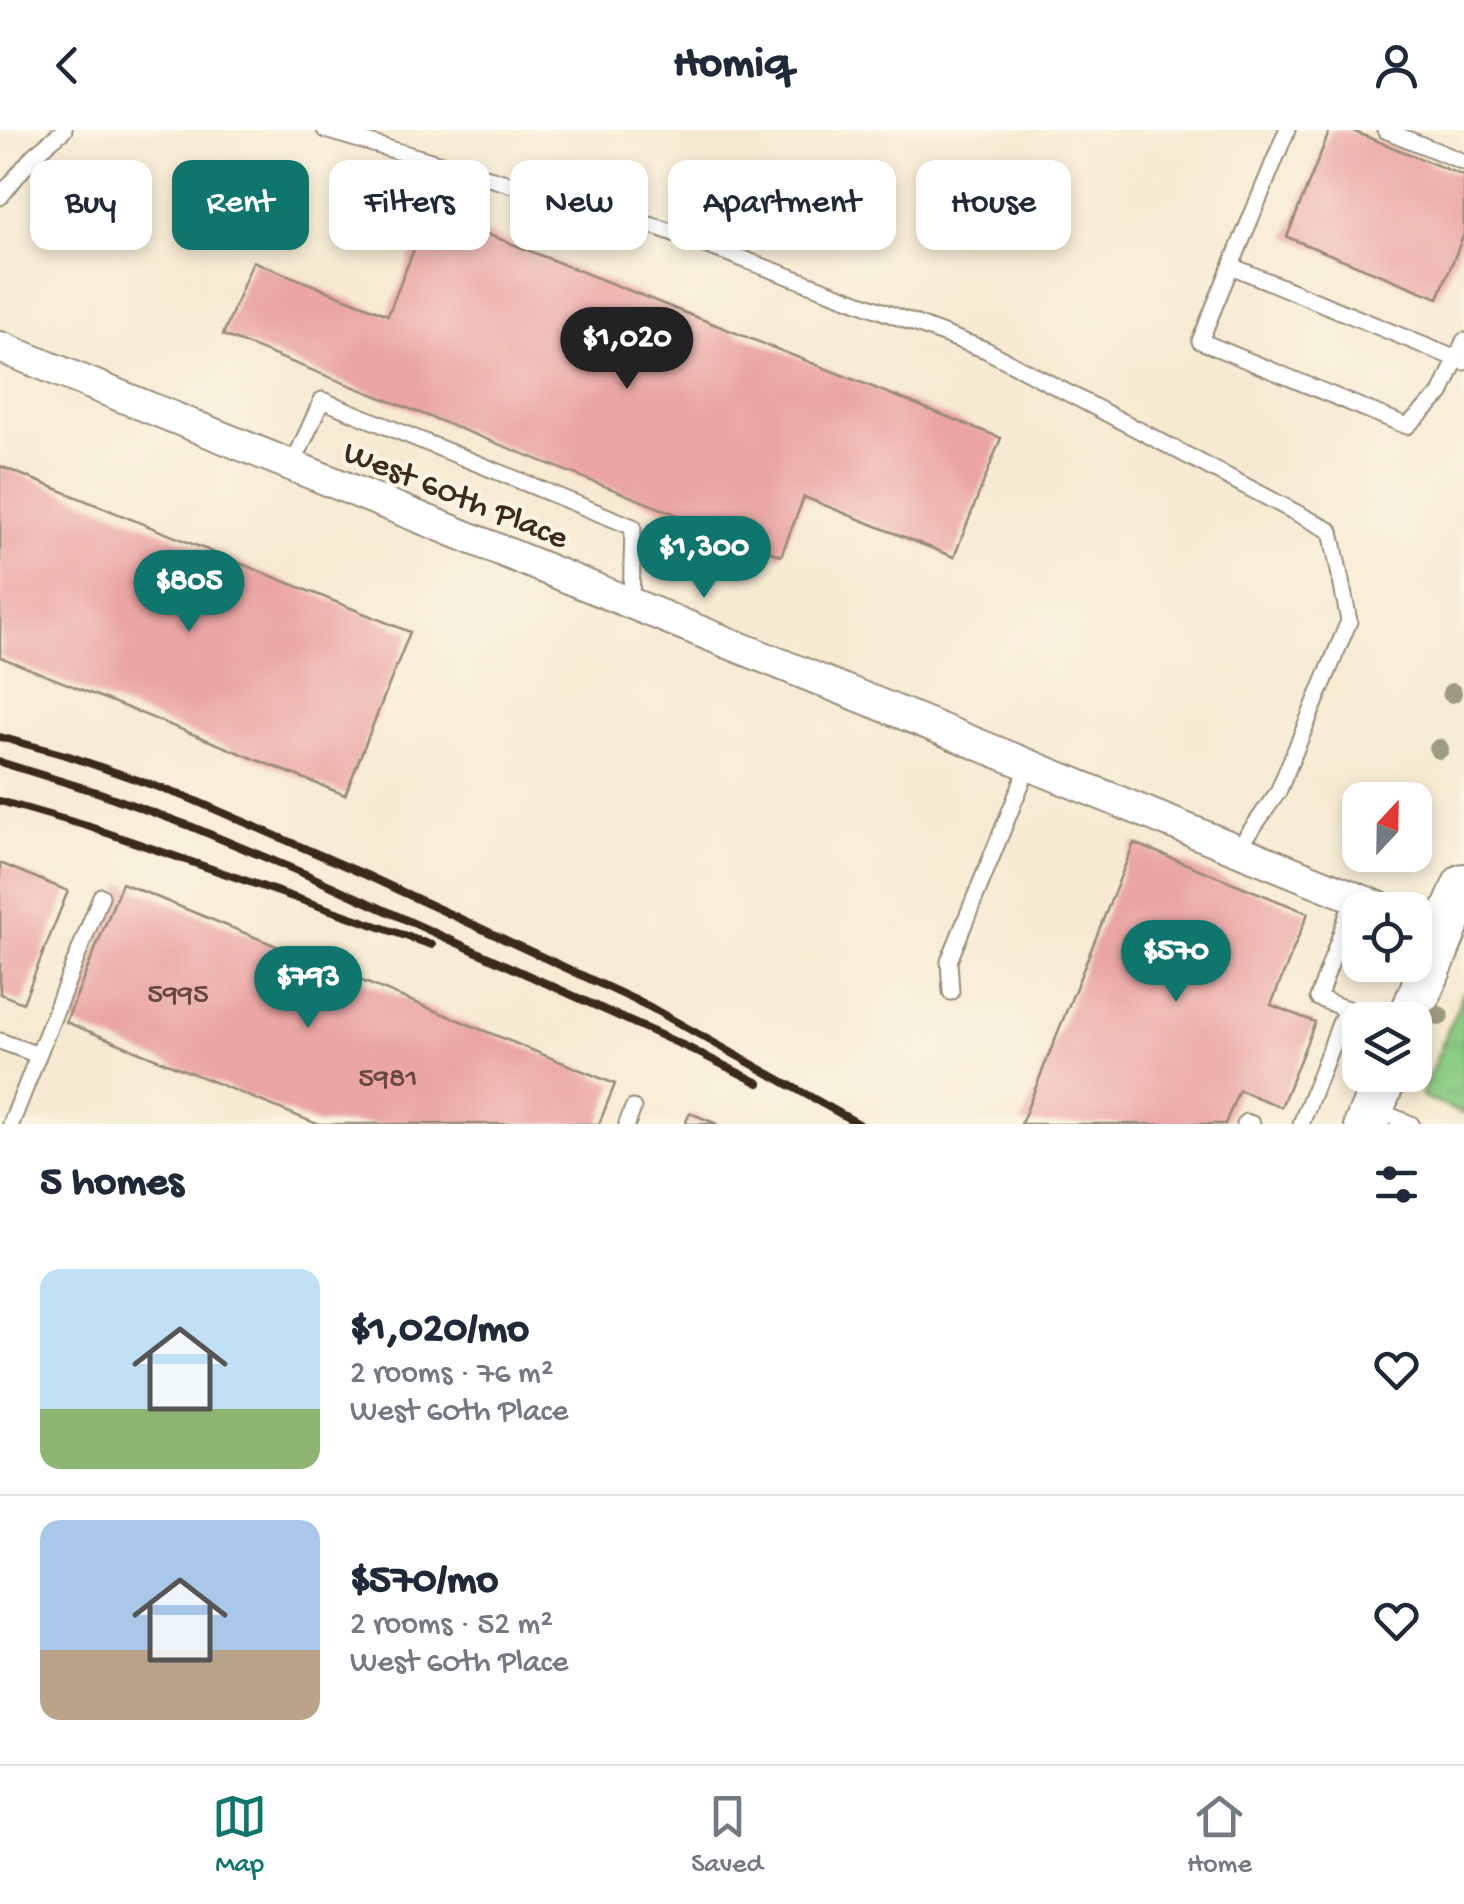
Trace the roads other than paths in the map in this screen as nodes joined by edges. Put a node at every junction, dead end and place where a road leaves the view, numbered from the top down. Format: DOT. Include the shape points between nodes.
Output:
graph roads {
  1 [pos="64,130"];
  2 [pos="325,130"];
  3 [pos="1287,130"];
  4 [pos="1385,130"];
  5 [pos="1464,162"];
  6 [pos="0,197"];
  7 [pos="1231,266"];
  8 [pos="1464,341"];
  9 [pos="0,347"];
  10 [pos="1460,361"];
  11 [pos="292,466"];
  12 [pos="631,603"];
  13 [pos="1029,765"];
  14 [pos="1237,850"];
  15 [pos="1464,886"];
  16 [pos="1342,892"];
  17 [pos="101,896"];
  18 [pos="1432,925"];
  19 [pos="1342,931"];
  20 [pos="951,992"];
  21 [pos="1342,1007"];
  22 [pos="1342,1018"];
  23 [pos="0,1041"];
  24 [pos="38,1055"];
  25 [pos="633,1108"];
  26 [pos="11,1124"];
  27 [pos="627,1124"];
  28 [pos="1301,1124"];
  1 -- 6 [label="lane"];
  2 -- 14 [label="lane" via="660,228 986,350 1331,531 1349,621 1278,792"];
  3 -- 7 [label="lane"];
  4 -- 5 [label="lane"];
  7 -- 10 [label="lane"];
  7 -- 10 [label="lane" via="1200,340 1217,348 1407,426 1441,394"];
  8 -- 10 [label="lane"];
  9 -- 11 [label="street, West 60th Place"];
  11 -- 12 [label="street, West 60th Place"];
  11 -- 12 [label="lane" via="322,400 633,528"];
  12 -- 13 [label="street, West 60th Place"];
  13 -- 14 [label="street, West 60th Place"];
  13 -- 20 [label="lane" via="949,960"];
  14 -- 16 [label="street, West 60th Place"];
  15 -- 18 [label="main road"];
  17 -- 24 [label="lane"];
  19 -- 21 [label="lane" via="1318,998"];
  22 -- 28 [label="lane"];
  23 -- 24 [label="lane"];
  24 -- 26 [label="lane"];
  25 -- 27 [label="lane"];
}
